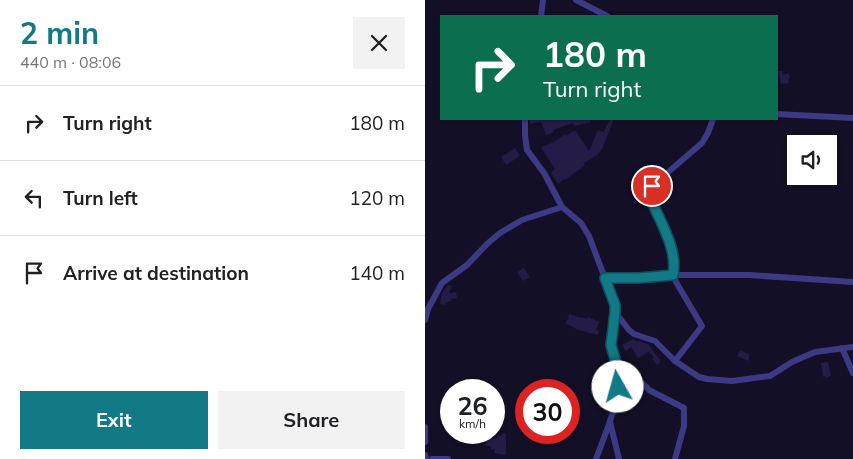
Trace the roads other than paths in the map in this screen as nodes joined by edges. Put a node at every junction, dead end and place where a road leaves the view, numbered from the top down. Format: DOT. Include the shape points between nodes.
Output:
graph roads {
  1 [pos="543,0"];
  2 [pos="576,0"];
  3 [pos="541,15"];
  4 [pos="605,15"];
  5 [pos="778,114"];
  6 [pos="853,118"];
  7 [pos="525,120"];
  8 [pos="713,120"];
  9 [pos="562,207"];
  10 [pos="673,275"];
  11 [pos="605,278"];
  12 [pos="853,282"];
  13 [pos="426,312"];
  14 [pos="615,312"];
  15 [pos="425,320"];
  16 [pos="853,347"];
  17 [pos="842,348"];
  18 [pos="675,361"];
  19 [pos="619,373"];
  20 [pos="853,373"];
  21 [pos="609,421"];
  22 [pos="425,427"];
  23 [pos="425,442"];
  24 [pos="425,455"];
  25 [pos="426,459"];
  26 [pos="432,459"];
  27 [pos="448,459"];
  28 [pos="596,459"];
  29 [pos="619,459"];
  30 [pos="675,459"];
  1 -- 3 [label="street"];
  2 -- 4 [label="street"];
  5 -- 6 [label="street"];
  7 -- 9 [label="street" via="527,150"];
  8 -- 10 [label="street" via="702,143 650,190 651,200 672,249"];
  9 -- 11 [label="street" via="581,223 589,236"];
  9 -- 13 [label="street" via="522,220 499,233 467,265 442,283"];
  10 -- 11 [label="street"];
  10 -- 12 [label="street" via="749,275"];
  10 -- 18 [label="street" via="701,326"];
  11 -- 14 [label="street"];
  13 -- 15 [label="street"];
  14 -- 18 [label="street" via="629,330 655,341"];
  14 -- 19 [label="street" via="611,345"];
  16 -- 17 [label="street"];
  17 -- 18 [label="street" via="815,352 770,376 732,381 699,377"];
  17 -- 20 [label="street"];
  19 -- 21 [label="street"];
  19 -- 30 [label="street" via="683,408 684,426"];
  21 -- 28 [label="street"];
  21 -- 29 [label="street"];
  22 -- 23 [label="street"];
  24 -- 25 [label="street"];
  26 -- 27 [label="street"];
}
